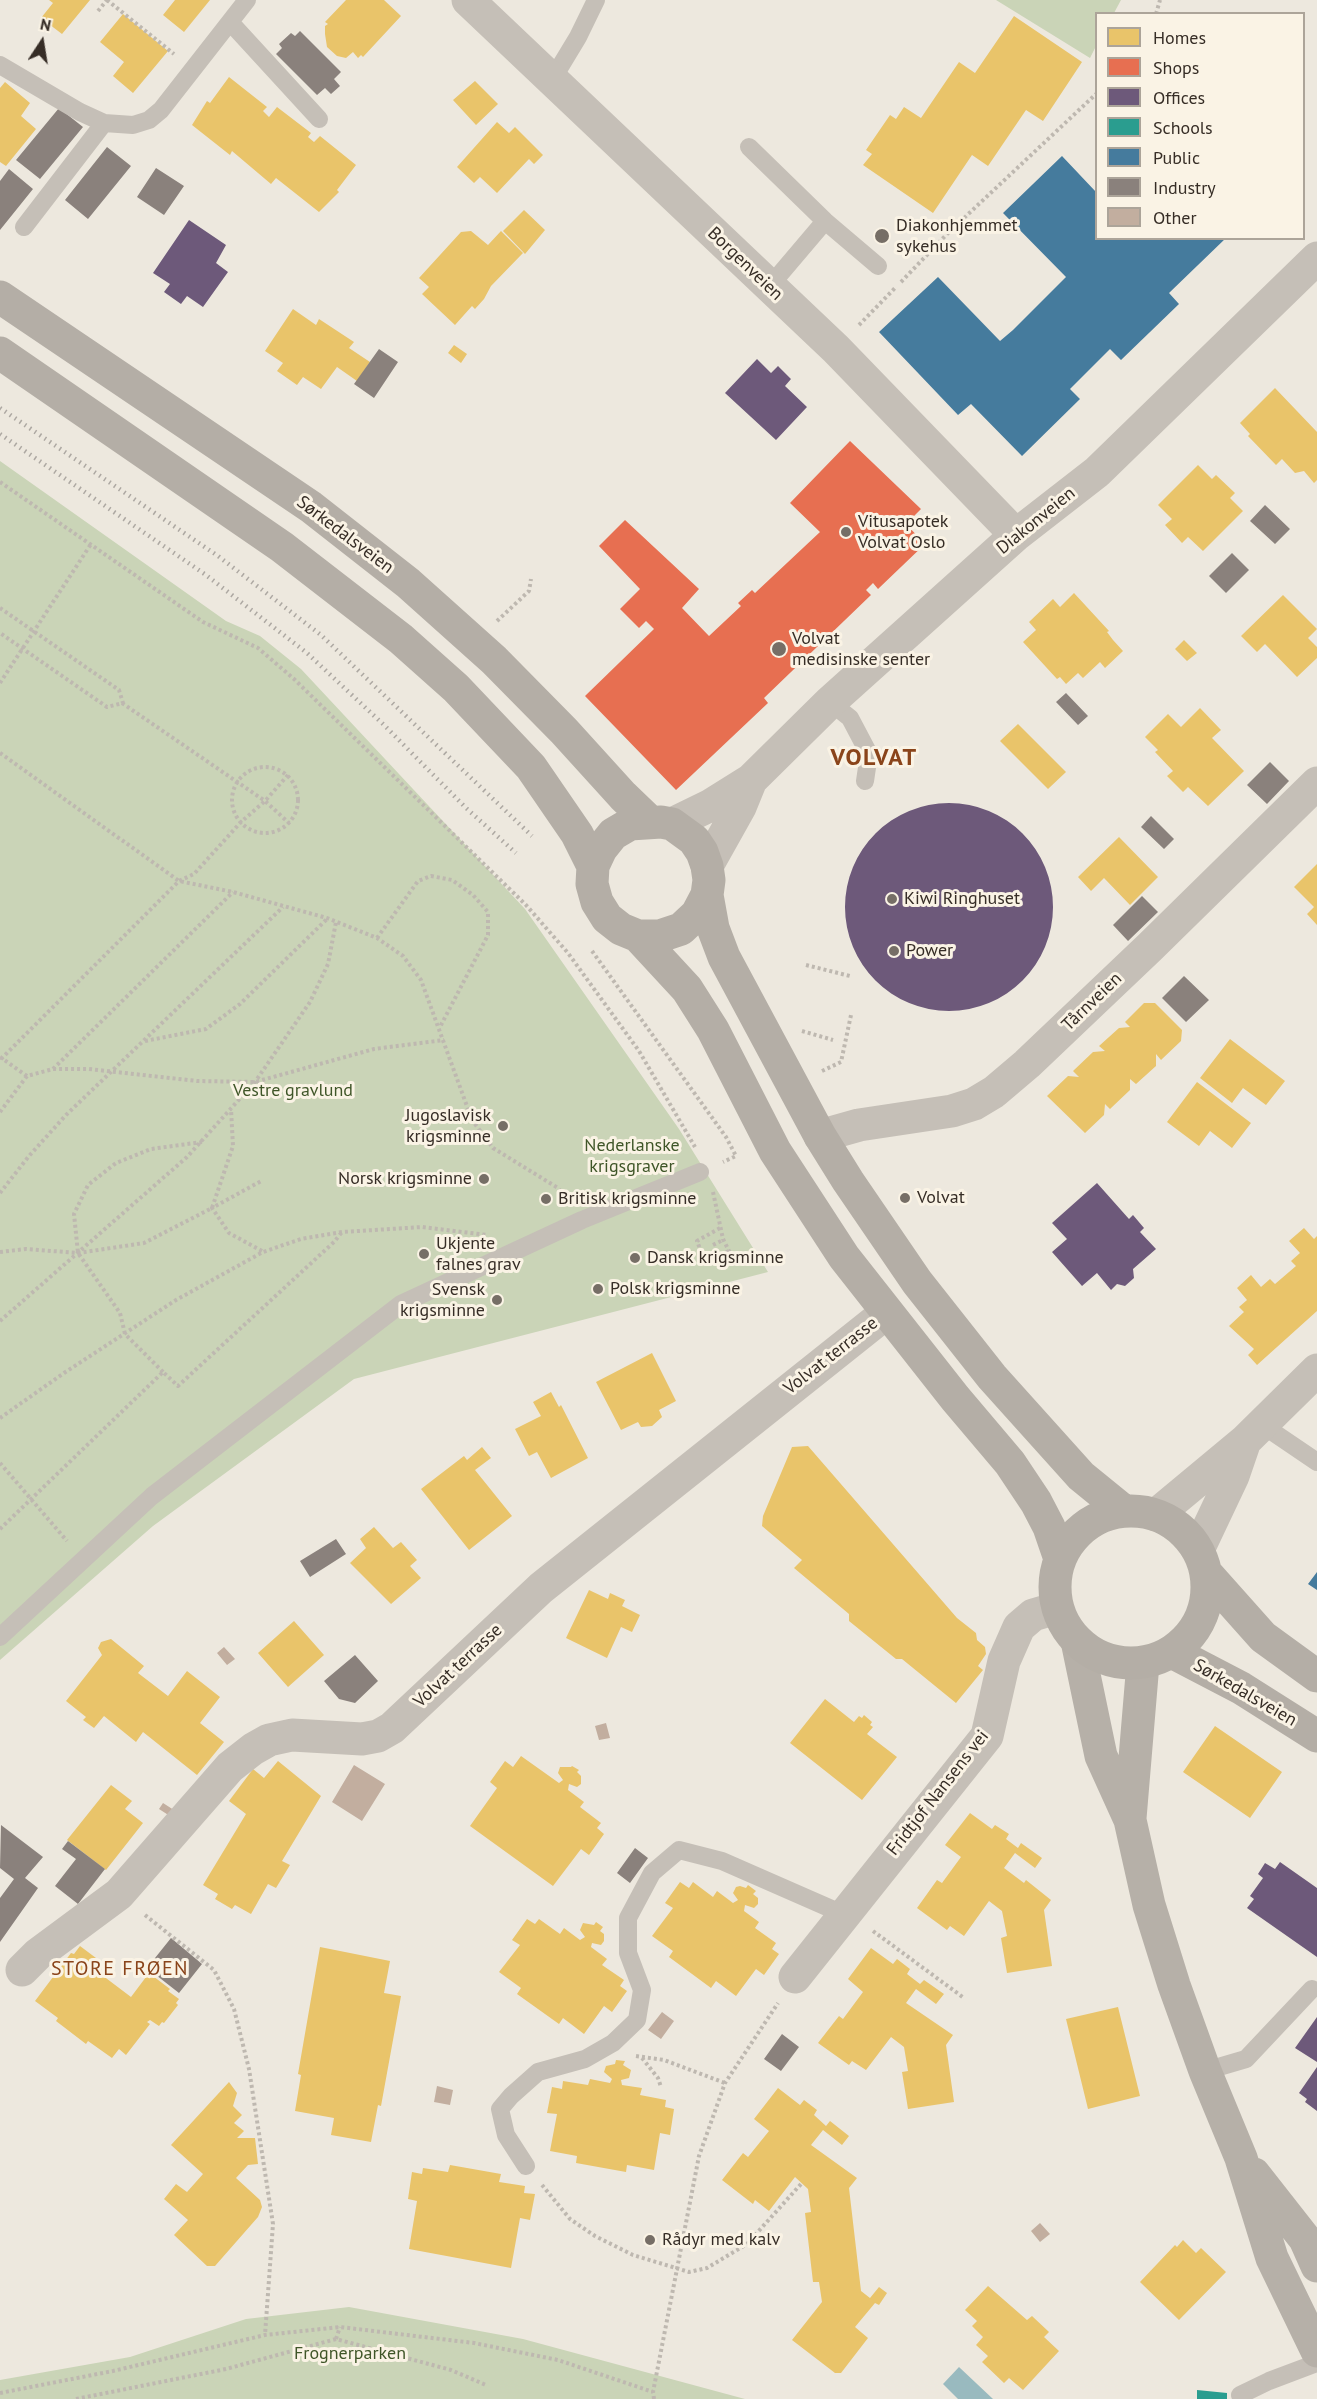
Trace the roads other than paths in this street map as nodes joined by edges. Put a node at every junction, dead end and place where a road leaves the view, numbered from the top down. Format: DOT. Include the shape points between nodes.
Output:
graph roads {
  1 [pos="247,0"];
  2 [pos="468,0"];
  3 [pos="597,0"];
  4 [pos="230,22"];
  5 [pos="0,65"];
  6 [pos="552,80"];
  7 [pos="319,119"];
  8 [pos="104,123"];
  9 [pos="749,147"];
  10 [pos="825,221"];
  11 [pos="24,227"];
  12 [pos="1317,258"];
  13 [pos="878,266"];
  14 [pos="769,287"];
  15 [pos="0,297"];
  16 [pos="0,353"];
  17 [pos="1016,535"];
  18 [pos="830,702"];
  19 [pos="751,780"];
  20 [pos="865,782"];
  21 [pos="1317,783"];
  22 [pos="660,823"];
  23 [pos="593,866"];
  24 [pos="707,880"];
  25 [pos="638,936"];
  26 [pos="820,1137"];
  27 [pos="700,1172"];
  28 [pos="886,1312"];
  29 [pos="1317,1370"];
  30 [pos="1253,1432"];
  31 [pos="1317,1462"];
  32 [pos="1124,1511"];
  33 [pos="1156,1515"];
  34 [pos="1060,1559"];
  35 [pos="1202,1561"];
  36 [pos="1057,1608"];
  37 [pos="0,1637"];
  38 [pos="1077,1641"];
  39 [pos="1157,1657"];
  40 [pos="1317,1676"];
  41 [pos="1317,1736"];
  42 [pos="1130,1820"];
  43 [pos="845,1912"];
  44 [pos="22,1970"];
  45 [pos="795,1977"];
  46 [pos="1312,1989"];
  47 [pos="1205,2072"];
  48 [pos="1242,2158"];
  49 [pos="526,2166"];
  50 [pos="1317,2266"];
  51 [pos="1317,2351"];
  52 [pos="1317,2363"];
  53 [pos="1240,2395"];
  1 -- 4 [label="lane"];
  2 -- 6 [label="street, Borgenveien"];
  3 -- 6 [label="lane"];
  4 -- 7 [label="lane"];
  4 -- 8 [label="lane" via="149,120"];
  5 -- 8 [label="lane"];
  6 -- 14 [label="street, Borgenveien"];
  8 -- 11 [label="lane"];
  9 -- 10 [label="lane"];
  10 -- 13 [label="lane"];
  10 -- 14 [label="lane"];
  12 -- 17 [label="street, Diakonveien" via="1097,472"];
  14 -- 17 [label="street, Borgenveien" via="836,349"];
  15 -- 22 [label="main road, Sørkedalsveien" via="310,507 400,576 494,660 623,796"];
  16 -- 23 [label="main road" via="282,547 401,639 463,695 531,767"];
  17 -- 18 [label="street, Diakonveien"];
  18 -- 19 [label="street, Diakonveien"];
  18 -- 20 [label="lane" via="850,718 869,754"];
  19 -- 22 [label="street, Diakonveien" via="711,805"];
  19 -- 24 [label="street, Diakonveien"];
  21 -- 26 [label="street, Tårnveien" via="1150,947 994,1092 952,1111 859,1125"];
  22 -- 23 [label="main road" via="630,824 613,834"];
  22 -- 24 [label="main road" via="694,840 702,852"];
  23 -- 25 [label="main road" via="592,884 607,918"];
  24 -- 25 [label="main road" via="697,914 681,929 660,936"];
  24 -- 26 [label="main road" via="713,928 723,957"];
  25 -- 28 [label="main road" via="692,998 713,1030 775,1151 844,1257"];
  26 -- 32 [label="main road" via="917,1282 992,1377 1082,1476"];
  27 -- 37 [label="lane" via="582,1220 401,1304 152,1496"];
  28 -- 34 [label="main road" via="1010,1463 1036,1502"];
  28 -- 44 [label="street, Volvat terrasse" via="541,1588 392,1728 378,1737 362,1739 292,1735 269,1740 253,1749 230,1767 119,1894"];
  29 -- 30 [label="street"];
  30 -- 31 [label="lane"];
  30 -- 33 [label="street"];
  30 -- 35 [label="street"];
  32 -- 33 [label="main road"];
  32 -- 34 [label="main road" via="1097,1518 1074,1536"];
  33 -- 35 [label="main road" via="1180,1529"];
  34 -- 36 [label="main road" via="1054,1583"];
  35 -- 39 [label="main road" via="1207,1596 1201,1618 1189,1637"];
  35 -- 40 [label="main road" via="1263,1637"];
  36 -- 38 [label="main road"];
  36 -- 43 [label="street, Fridtjof Nansens vei" via="1033,1615 1019,1627 1004,1661 987,1736"];
  38 -- 39 [label="main road" via="1096,1655 1119,1663"];
  38 -- 42 [label="street" via="1101,1756"];
  39 -- 41 [label="main road, Sørkedalsveien" via="1249,1693"];
  39 -- 42 [label="street"];
  42 -- 47 [label="street" via="1149,1905"];
  43 -- 45 [label="street, Fridtjof Nansens vei"];
  43 -- 49 [label="lane" via="722,1861 679,1850 652,1873 628,1918 628,1953 642,1990 637,2020 613,2043 585,2060 538,2072 500,2109 506,2135"];
  46 -- 47 [label="lane" via="1246,2059"];
  47 -- 48 [label="street"];
  48 -- 50 [label="street" via="1305,2239"];
  48 -- 51 [label="street" via="1272,2258"];
  52 -- 53 [label="lane"];
}
